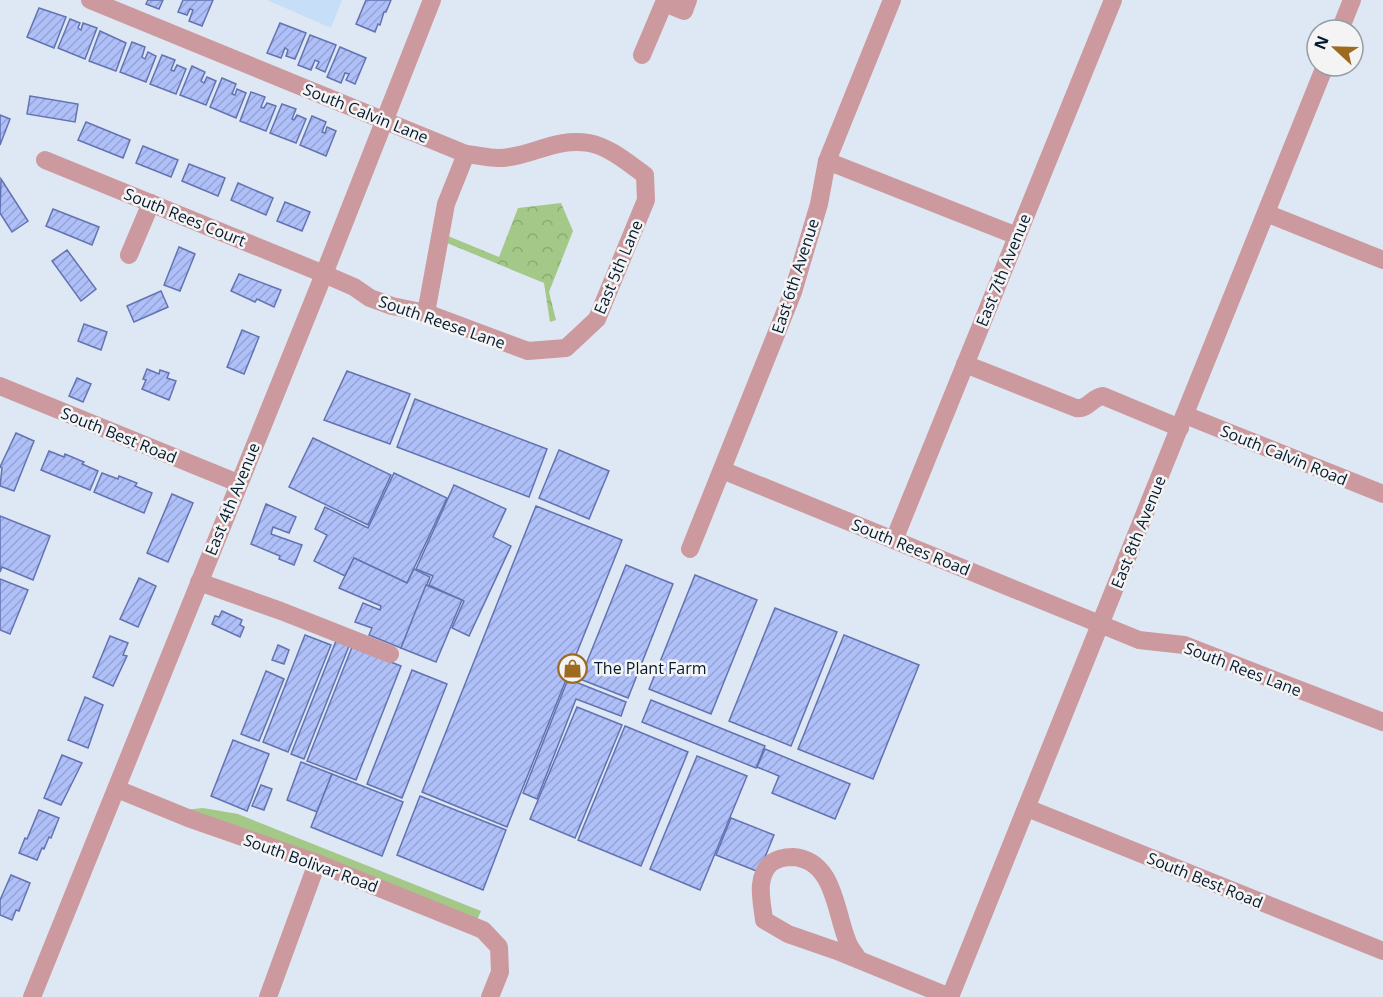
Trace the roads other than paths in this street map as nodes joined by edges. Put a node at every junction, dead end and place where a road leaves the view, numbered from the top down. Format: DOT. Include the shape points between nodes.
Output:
graph roads {
  1 [pos="90,0"];
  2 [pos="432,0"];
  3 [pos="688,0"];
  4 [pos="892,0"];
  5 [pos="1113,0"];
  6 [pos="1352,0"];
  7 [pos="1345,18"];
  8 [pos="642,55"];
  9 [pos="1320,78"];
  10 [pos="384,120"];
  11 [pos="466,154"];
  12 [pos="45,160"];
  13 [pos="827,161"];
  14 [pos="645,175"];
  15 [pos="151,203"];
  16 [pos="1266,213"];
  17 [pos="1017,236"];
  18 [pos="129,255"];
  19 [pos="1383,260"];
  20 [pos="324,274"];
  21 [pos="426,313"];
  22 [pos="566,348"];
  23 [pos="965,364"];
  24 [pos="0,386"];
  25 [pos="1183,422"];
  26 [pos="722,470"];
  27 [pos="238,483"];
  28 [pos="1383,494"];
  29 [pos="894,540"];
  30 [pos="690,549"];
  31 [pos="199,582"];
  32 [pos="1101,624"];
  33 [pos="390,654"];
  34 [pos="1383,722"];
  35 [pos="117,789"];
  36 [pos="1027,808"];
  37 [pos="317,863"];
  38 [pos="1383,951"];
  39 [pos="859,960"];
  40 [pos="32,997"];
  41 [pos="268,997"];
  42 [pos="490,997"];
  43 [pos="950,997"];
  1 -- 10 [label="street, South Calvin Lane"];
  2 -- 10 [label="street, East 4th Avenue"];
  3 -- 8 [label="street" via="684,11 664,3"];
  4 -- 13 [label="street, East 6th Avenue"];
  5 -- 17 [label="street, East 7th Avenue"];
  6 -- 7 [label="street"];
  9 -- 16 [label="street, East 8th Avenue"];
  10 -- 11 [label="street, South Calvin Lane"];
  10 -- 20 [label="street, East 4th Avenue"];
  11 -- 14 [label="street, South Calvin Lane" via="499,158 558,142 589,143 612,152"];
  11 -- 21 [label="street" via="446,204"];
  12 -- 15 [label="street, South Rees Court"];
  13 -- 17 [label="street"];
  13 -- 26 [label="street, East 6th Avenue" via="819,204 793,292"];
  14 -- 22 [label="street, East 5th Lane" via="646,200 597,319"];
  15 -- 18 [label="street"];
  15 -- 20 [label="street, South Rees Court"];
  16 -- 19 [label="street"];
  16 -- 25 [label="street, East 8th Avenue"];
  17 -- 23 [label="street, East 7th Avenue"];
  20 -- 21 [label="street, South Reese Lane" via="370,298"];
  20 -- 27 [label="street, East 4th Avenue"];
  21 -- 22 [label="street, South Reese Lane" via="528,351"];
  23 -- 25 [label="street, South Calvin Road" via="1076,408 1103,396"];
  23 -- 29 [label="street, East 7th Avenue"];
  24 -- 27 [label="street, South Best Road"];
  25 -- 28 [label="street, South Calvin Road"];
  25 -- 32 [label="street, East 8th Avenue"];
  26 -- 29 [label="street, South Rees Road"];
  26 -- 30 [label="street, East 6th Avenue"];
  27 -- 31 [label="street, East 4th Avenue"];
  29 -- 32 [label="street, South Rees Road"];
  31 -- 33 [label="street"];
  31 -- 35 [label="street, East 4th Avenue"];
  32 -- 34 [label="street, South Rees Lane" via="1139,640 1184,645"];
  32 -- 36 [label="street, East 8th Avenue"];
  35 -- 37 [label="street, South Bolivar Road"];
  35 -- 40 [label="street, East 4th Avenue"];
  36 -- 38 [label="street, South Best Road"];
  36 -- 43 [label="street, East 8th Avenue"];
  37 -- 41 [label="street"];
  37 -- 42 [label="street, South Bolivar Road" via="483,930 499,946 500,972"];
  39 -- 39 [label="street" via="788,934 764,920 759,886 770,864 783,856 803,858 818,868 831,886 847,941"];
  39 -- 43 [label="street"];
}
